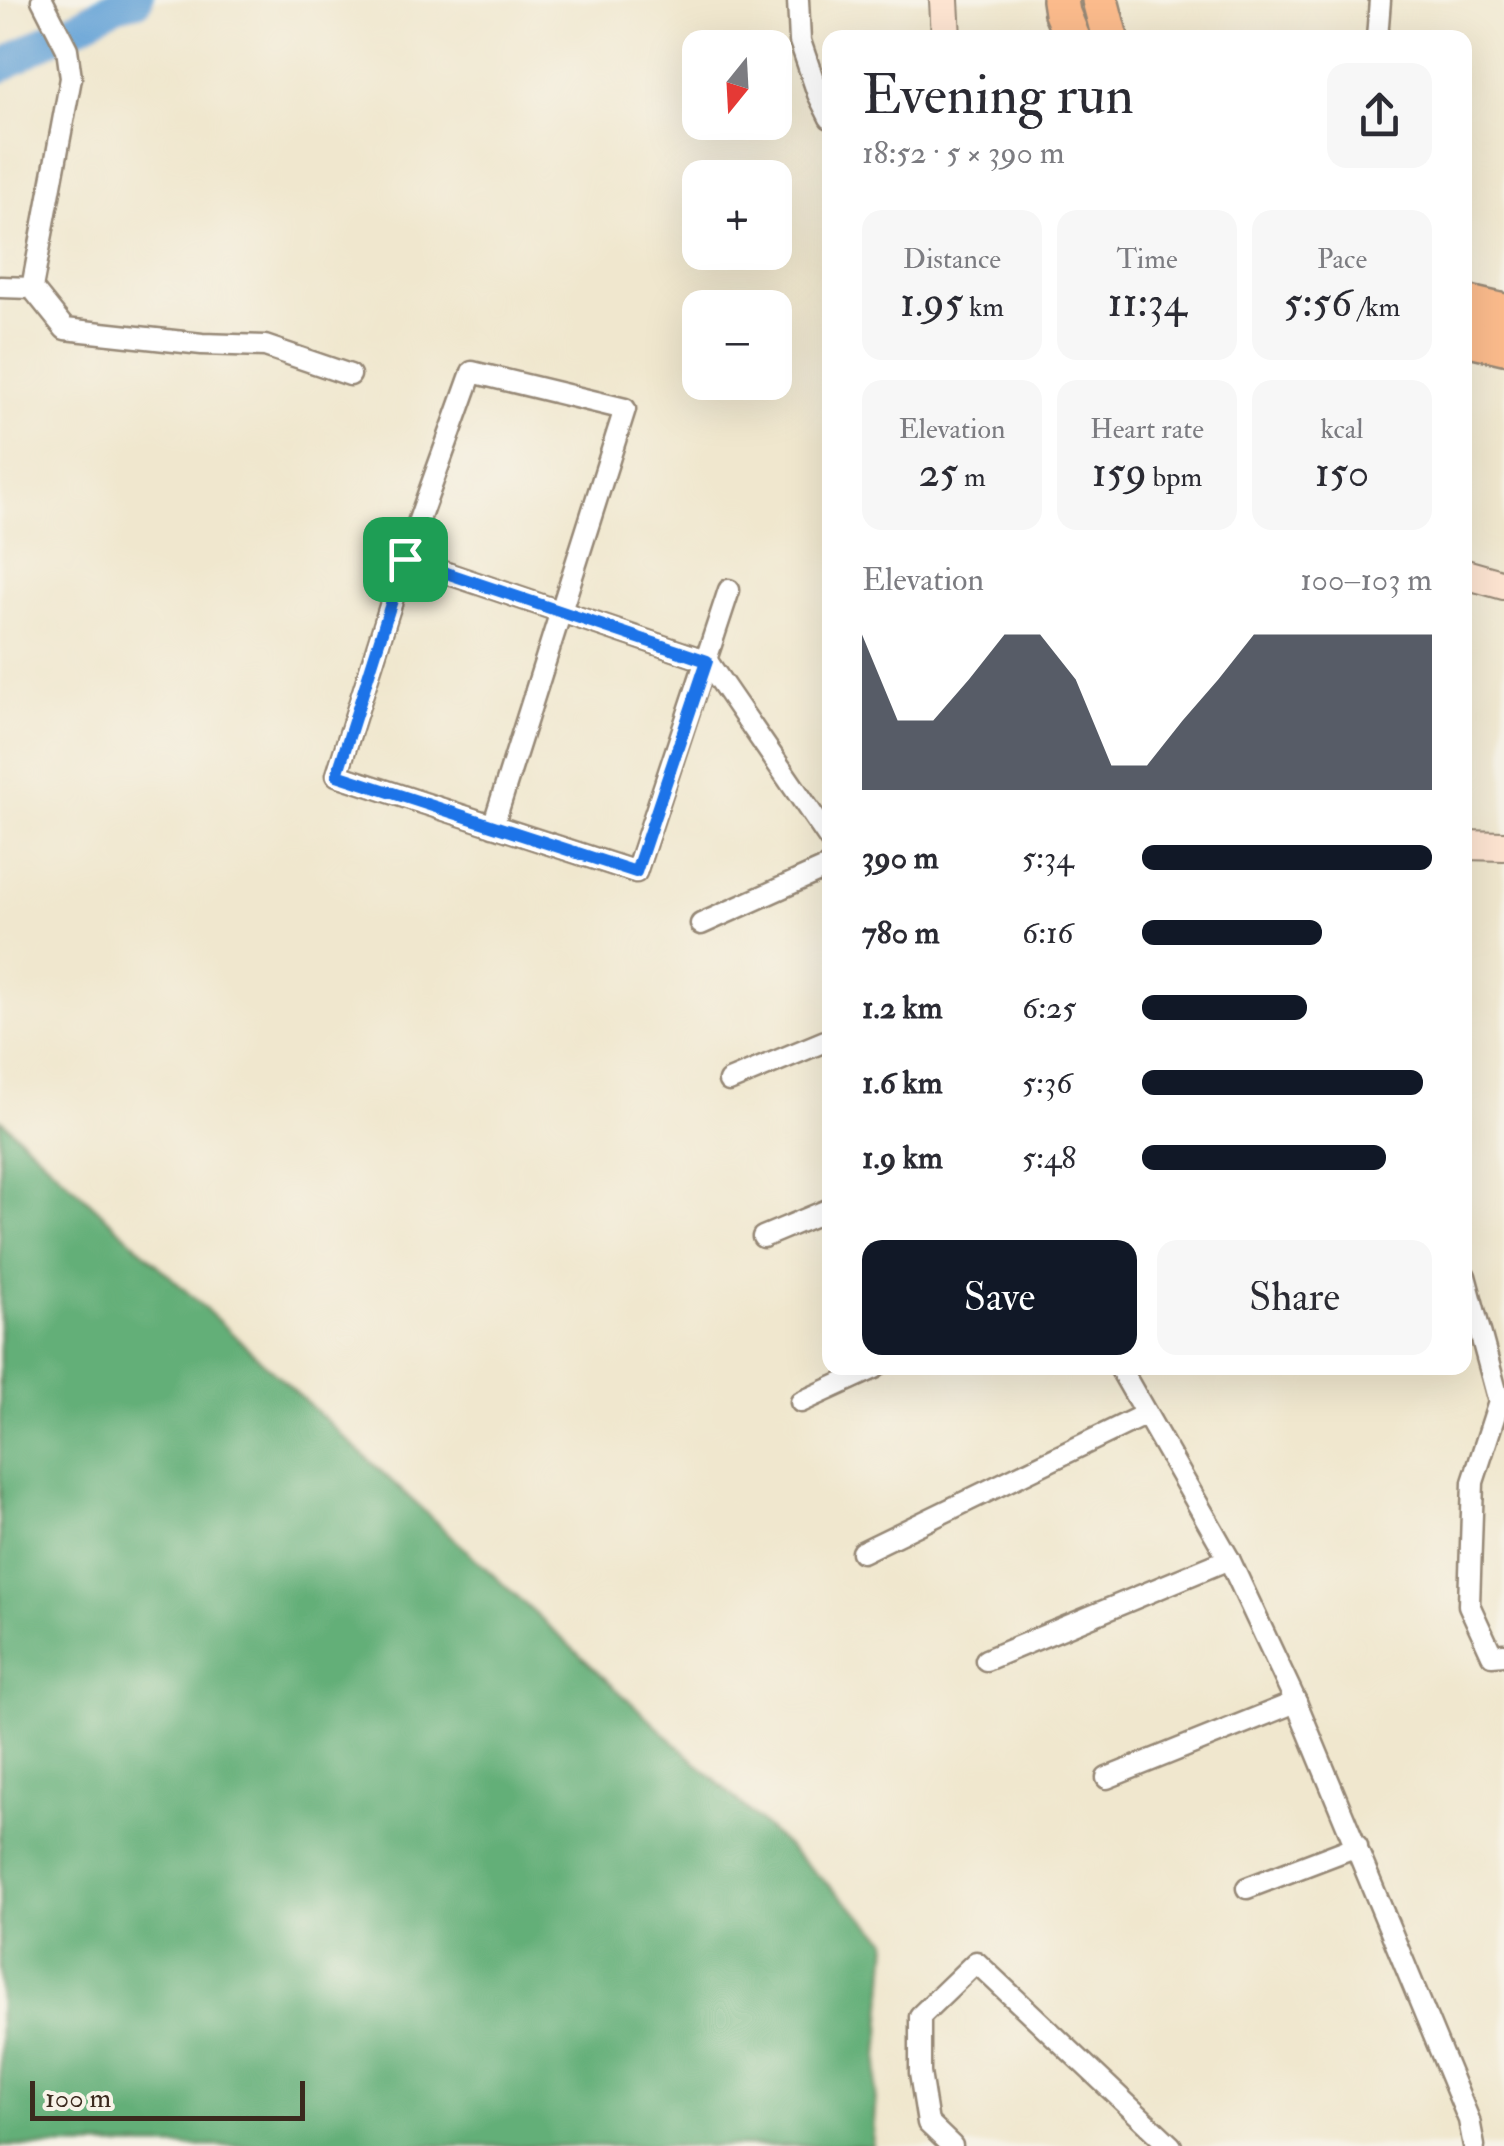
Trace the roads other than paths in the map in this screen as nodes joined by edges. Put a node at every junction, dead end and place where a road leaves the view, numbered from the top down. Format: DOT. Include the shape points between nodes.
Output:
graph roads {
  1 [pos="42,0"];
  2 [pos="798,0"];
  3 [pos="944,0"];
  4 [pos="1060,0"];
  5 [pos="1100,0"];
  6 [pos="1380,0"];
  7 [pos="946,30"];
  8 [pos="1069,30"];
  9 [pos="1108,30"];
  10 [pos="1378,30"];
  11 [pos="822,102"];
  12 [pos="0,288"];
  13 [pos="32,288"];
  14 [pos="1472,305"];
  15 [pos="1504,312"];
  16 [pos="1472,339"];
  17 [pos="1504,346"];
  18 [pos="350,375"];
  19 [pos="405,559"];
  20 [pos="1472,576"];
  21 [pos="1504,585"];
  22 [pos="729,590"];
  23 [pos="561,612"];
  24 [pos="707,661"];
  25 [pos="493,826"];
  26 [pos="822,828"];
  27 [pos="1472,845"];
  28 [pos="1504,846"];
  29 [pos="822,870"];
  30 [pos="701,924"];
  31 [pos="822,1042"];
  32 [pos="729,1081"];
  33 [pos="822,1211"];
  34 [pos="763,1237"];
  35 [pos="1472,1302"];
  36 [pos="860,1375"];
  37 [pos="1124,1375"];
  38 [pos="801,1402"];
  39 [pos="1146,1414"];
  40 [pos="862,1552"];
  41 [pos="1228,1559"];
  42 [pos="1504,1654"];
  43 [pos="986,1660"];
  44 [pos="1296,1702"];
  45 [pos="1107,1778"];
  46 [pos="1357,1846"];
  47 [pos="1247,1888"];
  48 [pos="1160,2142"];
  49 [pos="952,2146"];
  50 [pos="1474,2146"];
  1 -- 13 [label="street" via="72,78"];
  2 -- 11 [label="street" via="800,40"];
  3 -- 7 [label="street"];
  4 -- 8 [label="highway"];
  5 -- 9 [label="highway"];
  6 -- 10 [label="street"];
  12 -- 13 [label="street"];
  13 -- 18 [label="street" via="65,329 265,346"];
  14 -- 15 [label="highway"];
  16 -- 17 [label="highway"];
  19 -- 23 [label="street"];
  19 -- 23 [label="street" via="472,372 625,409"];
  19 -- 25 [label="street" via="337,775"];
  20 -- 21 [label="street"];
  22 -- 24 [label="street"];
  23 -- 24 [label="street"];
  23 -- 25 [label="street"];
  24 -- 25 [label="street" via="636,872"];
  24 -- 26 [label="street"];
  27 -- 28 [label="street"];
  29 -- 30 [label="street"];
  31 -- 32 [label="street"];
  33 -- 34 [label="street"];
  35 -- 42 [label="street" via="1499,1402 1473,1482 1469,1605 1492,1655"];
  36 -- 38 [label="street"];
  37 -- 39 [label="street"];
  39 -- 40 [label="street"];
  39 -- 41 [label="street"];
  41 -- 43 [label="street"];
  41 -- 44 [label="street"];
  44 -- 45 [label="street"];
  44 -- 46 [label="street"];
  46 -- 47 [label="street"];
  46 -- 50 [label="street"];
  48 -- 49 [label="street" via="976,1962 920,2016 928,2124"];
}
